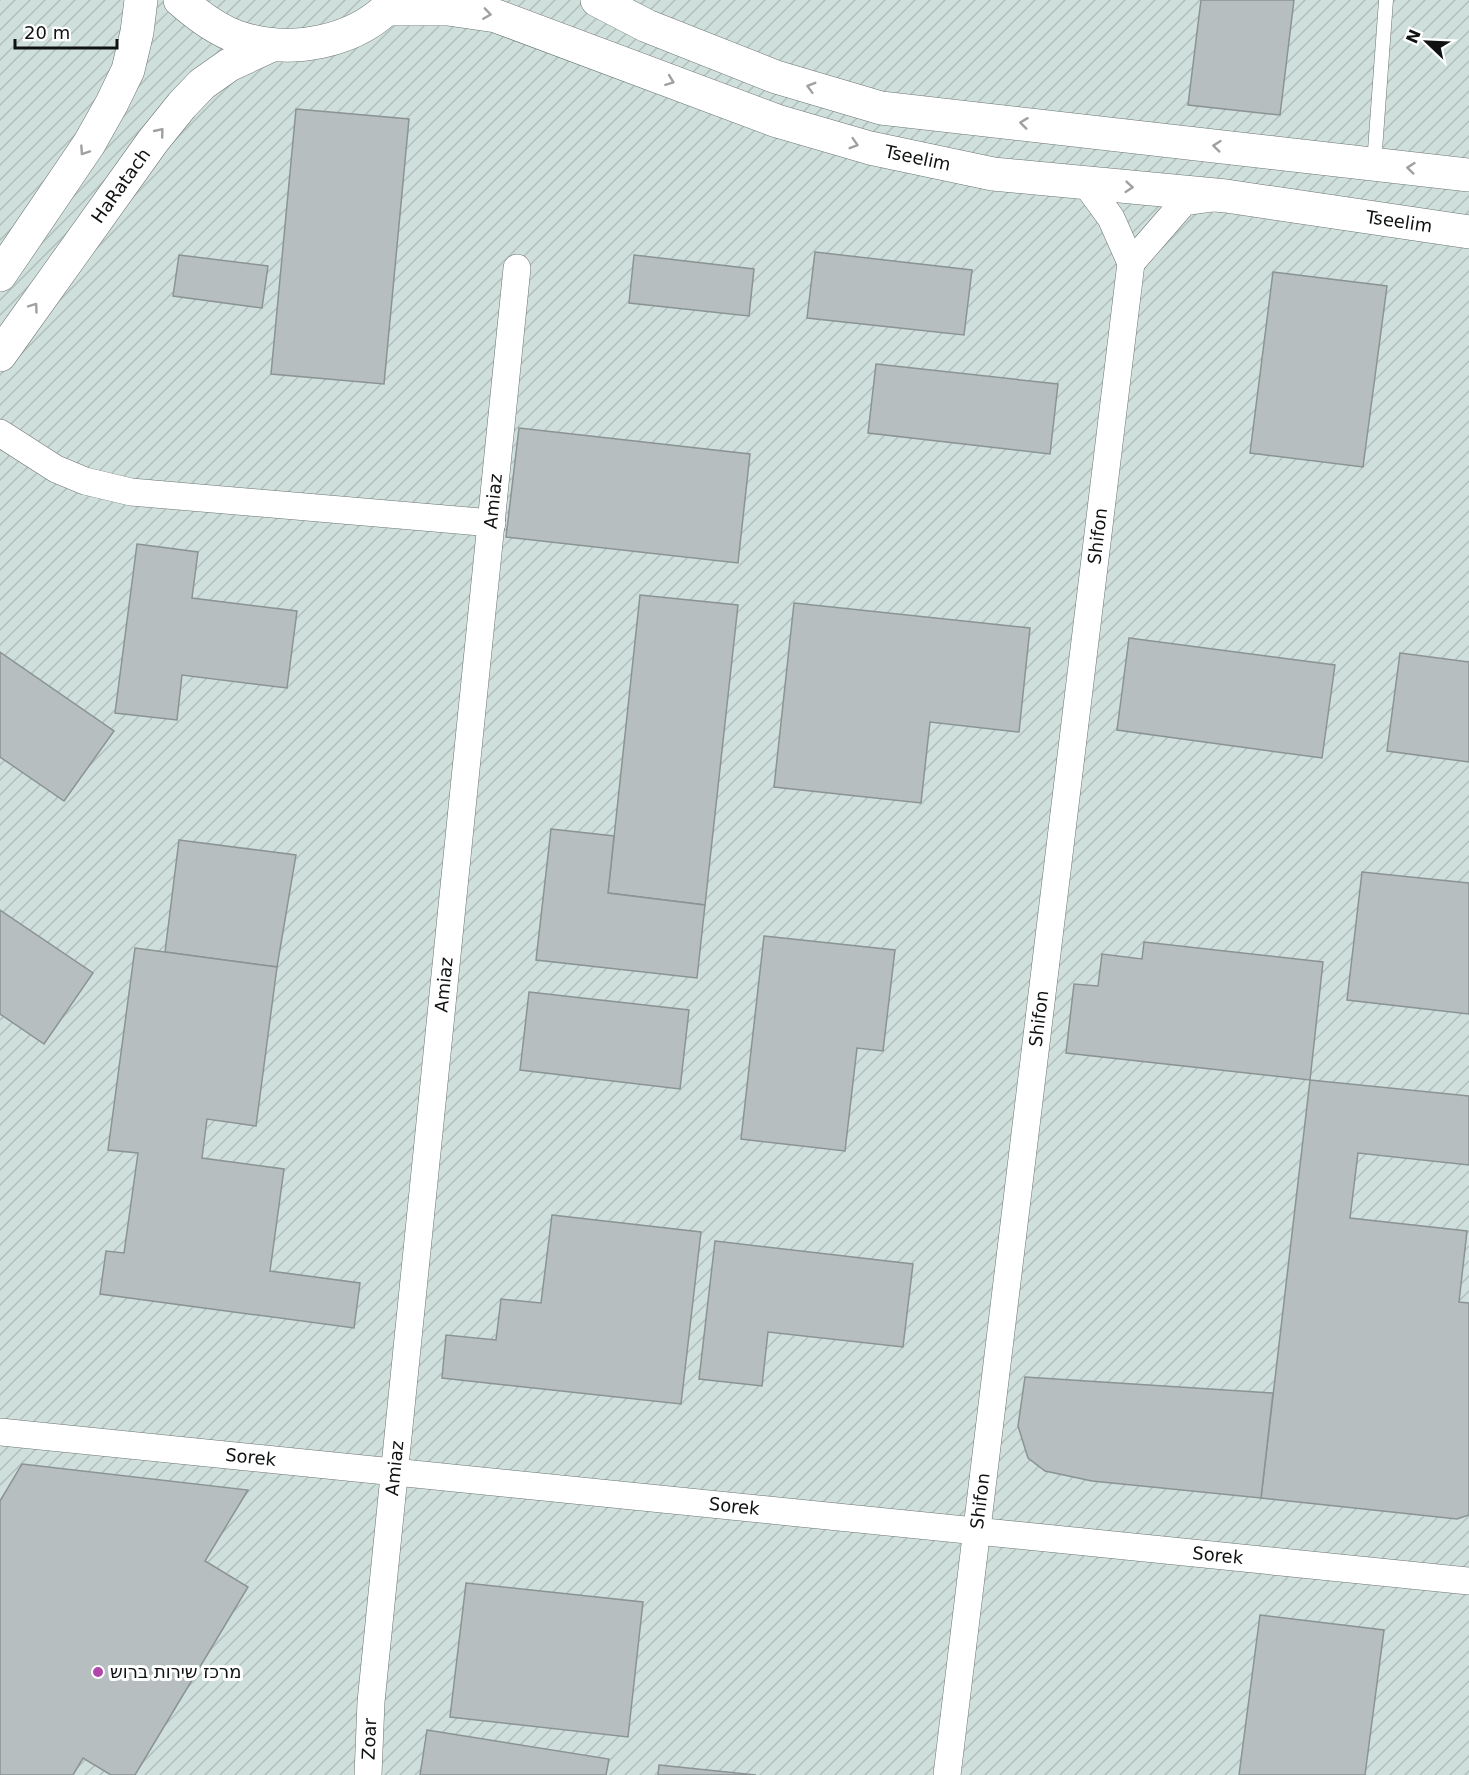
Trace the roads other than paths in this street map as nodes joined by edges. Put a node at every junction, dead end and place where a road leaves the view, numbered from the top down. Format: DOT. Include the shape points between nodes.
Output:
graph roads {
  1 [pos="141,0"];
  2 [pos="180,0"];
  3 [pos="597,0"];
  4 [pos="1386,0"];
  5 [pos="391,5"];
  6 [pos="272,45"];
  7 [pos="1374,164"];
  8 [pos="993,174"];
  9 [pos="1469,175"];
  10 [pos="1226,196"];
  11 [pos="1469,232"];
  12 [pos="1131,263"];
  13 [pos="517,268"];
  14 [pos="0,275"];
  15 [pos="0,355"];
  16 [pos="0,432"];
  17 [pos="492,523"];
  18 [pos="0,1432"];
  19 [pos="395,1472"];
  20 [pos="976,1532"];
  21 [pos="1469,1581"];
  22 [pos="371,1702"];
  23 [pos="368,1775"];
  24 [pos="947,1775"];
  1 -- 14 [label="street, one-way" via="128,70 112,103 89,144"];
  2 -- 6 [label="street" via="206,22 237,37"];
  7 -- 3 [label="street, one-way" via="881,108 776,77 647,26"];
  4 -- 7 [label="lane"];
  5 -- 6 [label="street" via="361,27 333,39"];
  5 -- 8 [label="street, Tseelim, one-way" via="496,16 777,121 870,148"];
  15 -- 6 [label="street, HaRatach, one-way" via="182,105 202,84 229,65"];
  9 -- 7 [label="street, one-way"];
  8 -- 10 [label="street, Tseelim, one-way"];
  8 -- 12 [label="street" via="1086,184 1111,218"];
  10 -- 11 [label="street, Tseelim"];
  10 -- 12 [label="street" via="1184,202"];
  12 -- 20 [label="street, Shifon"];
  13 -- 17 [label="street, Amiaz"];
  16 -- 17 [label="street" via="56,469 131,492"];
  17 -- 19 [label="street, Amiaz"];
  18 -- 19 [label="street, Sorek"];
  19 -- 20 [label="street, Sorek"];
  19 -- 22 [label="street, Amiaz"];
  20 -- 21 [label="street, Sorek"];
  20 -- 24 [label="street, Shifon"];
  22 -- 23 [label="street, Zoar"];
}
